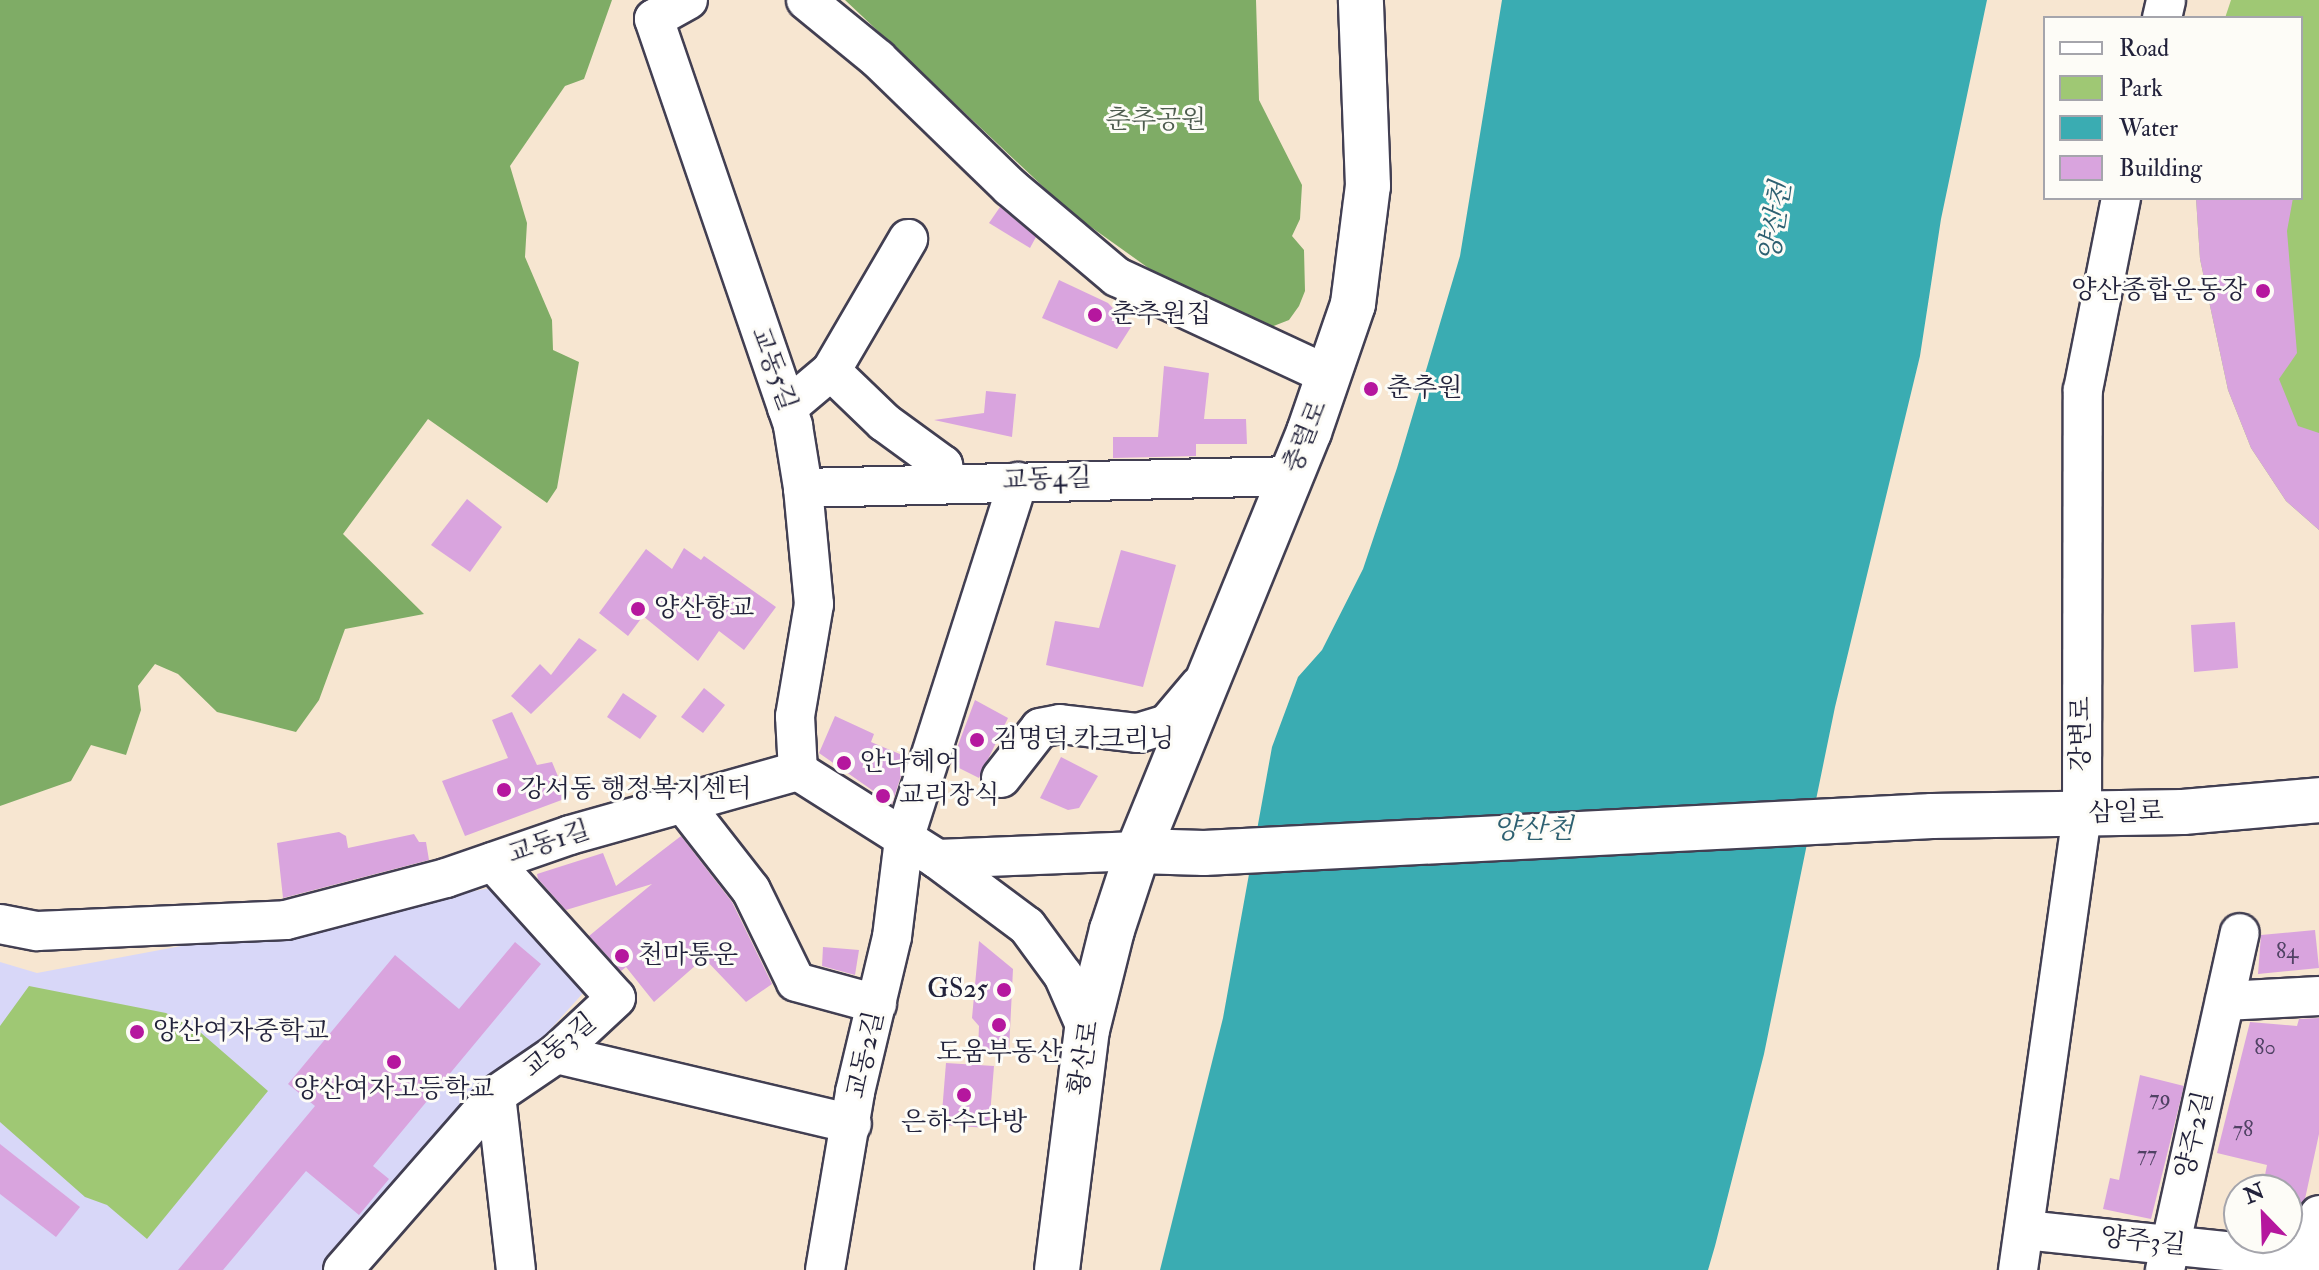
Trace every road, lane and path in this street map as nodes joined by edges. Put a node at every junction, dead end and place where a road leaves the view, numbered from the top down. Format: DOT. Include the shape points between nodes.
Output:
graph roads {
  1 [pos="688,0"];
  2 [pos="806,0"];
  3 [pos="1361,0"];
  4 [pos="2121,200"];
  5 [pos="908,239"];
  6 [pos="831,371"];
  7 [pos="1330,376"];
  8 [pos="787,408"];
  9 [pos="1291,476"];
  10 [pos="1018,482"];
  11 [pos="947,484"];
  12 [pos="803,488"];
  13 [pos="1212,671"];
  14 [pos="798,771"];
  15 [pos="1001,778"];
  16 [pos="2319,800"];
  17 [pos="683,803"];
  18 [pos="2082,814"];
  19 [pos="904,839"];
  20 [pos="1138,851"];
  21 [pos="937,859"];
  22 [pos="493,862"];
  23 [pos="0,924"];
  24 [pos="2240,933"];
  25 [pos="2319,996"];
  26 [pos="2225,1001"];
  27 [pos="877,1004"];
  28 [pos="1087,1030"];
  29 [pos="556,1054"];
  30 [pos="496,1095"];
  31 [pos="852,1124"];
  32 [pos="2319,1215"];
  33 [pos="2025,1230"];
  34 [pos="2168,1257"];
  35 [pos="2314,1260"];
  36 [pos="513,1264"];
  37 [pos="343,1270"];
  38 [pos="541,1270"];
  39 [pos="825,1270"];
  40 [pos="1057,1270"];
  41 [pos="2018,1270"];
  1 -- 8 [label="street, 교동5길" via="654,19"];
  2 -- 7 [label="street" via="1117,277"];
  3 -- 7 [label="main road, 충렬로" via="1366,210 1353,304"];
  4 -- 18 [label="street, 강변로" via="2083,390"];
  5 -- 6 [label="street"];
  6 -- 8 [label="street"];
  6 -- 11 [label="street" via="884,422 943,465"];
  7 -- 9 [label="main road, 충렬로"];
  8 -- 12 [label="street, 교동5길"];
  9 -- 10 [label="street, 교동4길"];
  9 -- 13 [label="main road, 충렬로"];
  10 -- 11 [label="street, 교동4길"];
  10 -- 19 [label="street, 교동2길"];
  11 -- 12 [label="street, 교동4길"];
  12 -- 14 [label="street, 교동5길" via="814,604 795,716"];
  13 -- 15 [label="street" via="1167,724 1138,733 1060,724 1040,728"];
  13 -- 20 [label="main road, 충렬로"];
  14 -- 17 [label="street, 교동1길"];
  14 -- 19 [label="street"];
  16 -- 18 [label="main road, 삼일로"];
  17 -- 22 [label="street, 교동1길"];
  17 -- 27 [label="street" via="751,890 796,982"];
  18 -- 20 [label="main road, 삼일로" via="1922,816 1204,853"];
  18 -- 33 [label="street, 강변로"];
  19 -- 21 [label="street"];
  19 -- 27 [label="street, 교동2길"];
  20 -- 21 [label="street"];
  20 -- 28 [label="main road, 황산로"];
  21 -- 28 [label="street" via="1037,936 1063,975"];
  22 -- 23 [label="street, 교동1길" via="286,920 37,931"];
  22 -- 29 [label="street, 교동3길" via="616,998"];
  24 -- 26 [label="street, 양주2길"];
  25 -- 26 [label="street"];
  26 -- 34 [label="street, 양주2길"];
  27 -- 31 [label="street, 교동2길"];
  28 -- 40 [label="main road, 황산로"];
  29 -- 30 [label="street, 교동3길"];
  29 -- 31 [label="street"];
  30 -- 36 [label="street, 교동3길"];
  30 -- 37 [label="street"];
  31 -- 39 [label="street, 교동2길"];
  32 -- 35 [label="street, 양주3길"];
  33 -- 34 [label="street, 양주3길"];
  33 -- 41 [label="street, 강변로"];
  34 -- 35 [label="street, 양주3길"];
  36 -- 38 [label="street"];
}
